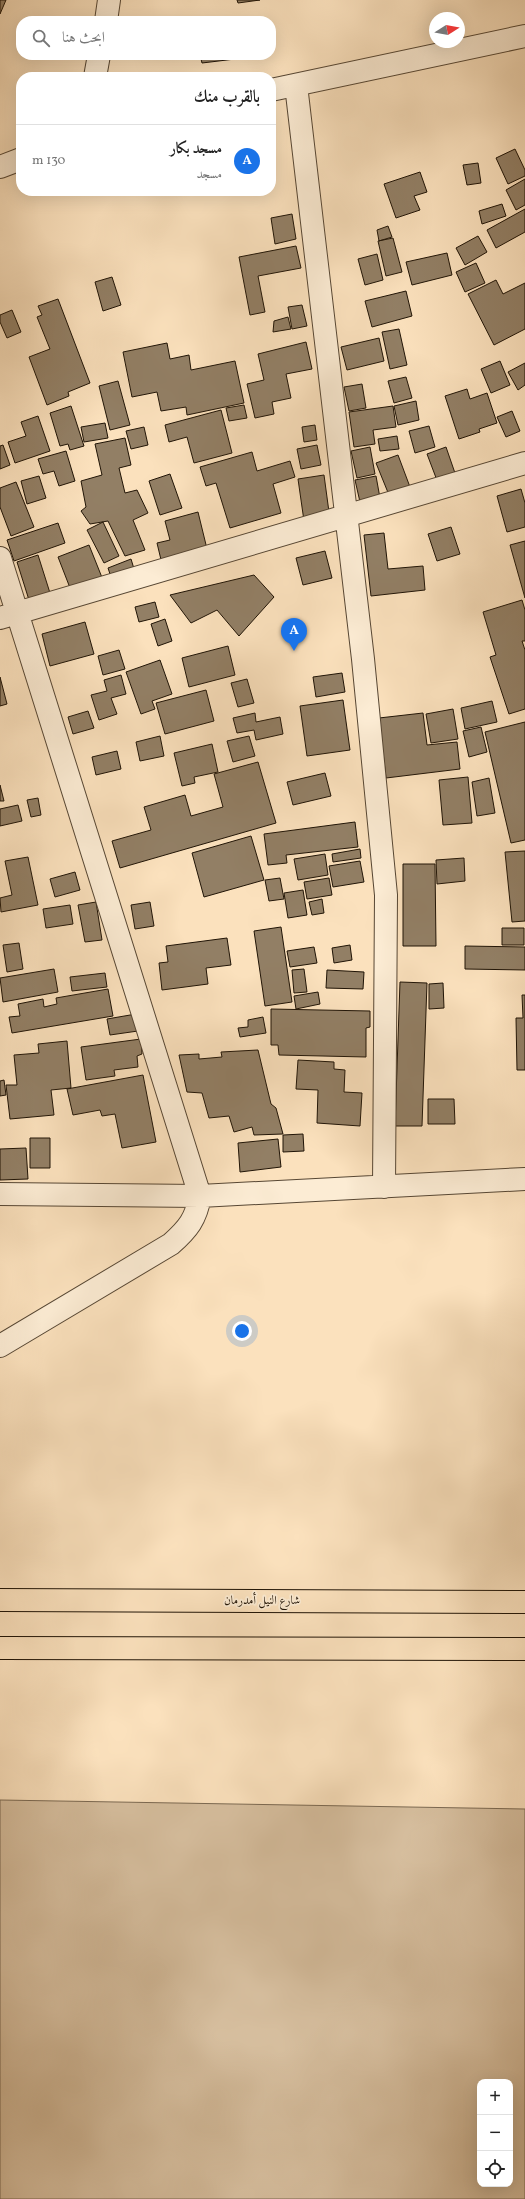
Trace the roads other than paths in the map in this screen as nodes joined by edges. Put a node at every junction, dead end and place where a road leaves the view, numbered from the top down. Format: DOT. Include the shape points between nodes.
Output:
graph roads {
  1 [pos="109,0"];
  2 [pos="107,16"];
  3 [pos="525,36"];
  4 [pos="98,60"];
  5 [pos="97,72"];
  6 [pos="296,85"];
  7 [pos="276,89"];
  8 [pos="16,161"];
  9 [pos="0,167"];
  10 [pos="525,462"];
  11 [pos="345,517"];
  12 [pos="0,558"];
  13 [pos="9,616"];
  14 [pos="525,1179"];
  15 [pos="384,1188"];
  16 [pos="0,1194"];
  17 [pos="200,1196"];
  18 [pos="0,1346"];
  19 [pos="0,1600"];
  20 [pos="525,1602"];
  21 [pos="0,1648"];
  22 [pos="525,1649"];
  1 -- 2 [label="street"];
  3 -- 6 [label="street"];
  4 -- 5 [label="street"];
  6 -- 7 [label="street"];
  6 -- 11 [label="street"];
  8 -- 9 [label="street"];
  10 -- 11 [label="street"];
  11 -- 13 [label="street"];
  11 -- 15 [label="street" via="363,659 386,895"];
  12 -- 13 [label="street"];
  13 -- 17 [label="street"];
  14 -- 15 [label="street"];
  15 -- 17 [label="street"];
  16 -- 17 [label="street"];
  17 -- 18 [label="street" via="197,1215 184,1233 171,1244"];
  19 -- 20 [label="main road, شارع النيل أمدرمان"];
  21 -- 22 [label="main road"];
}
